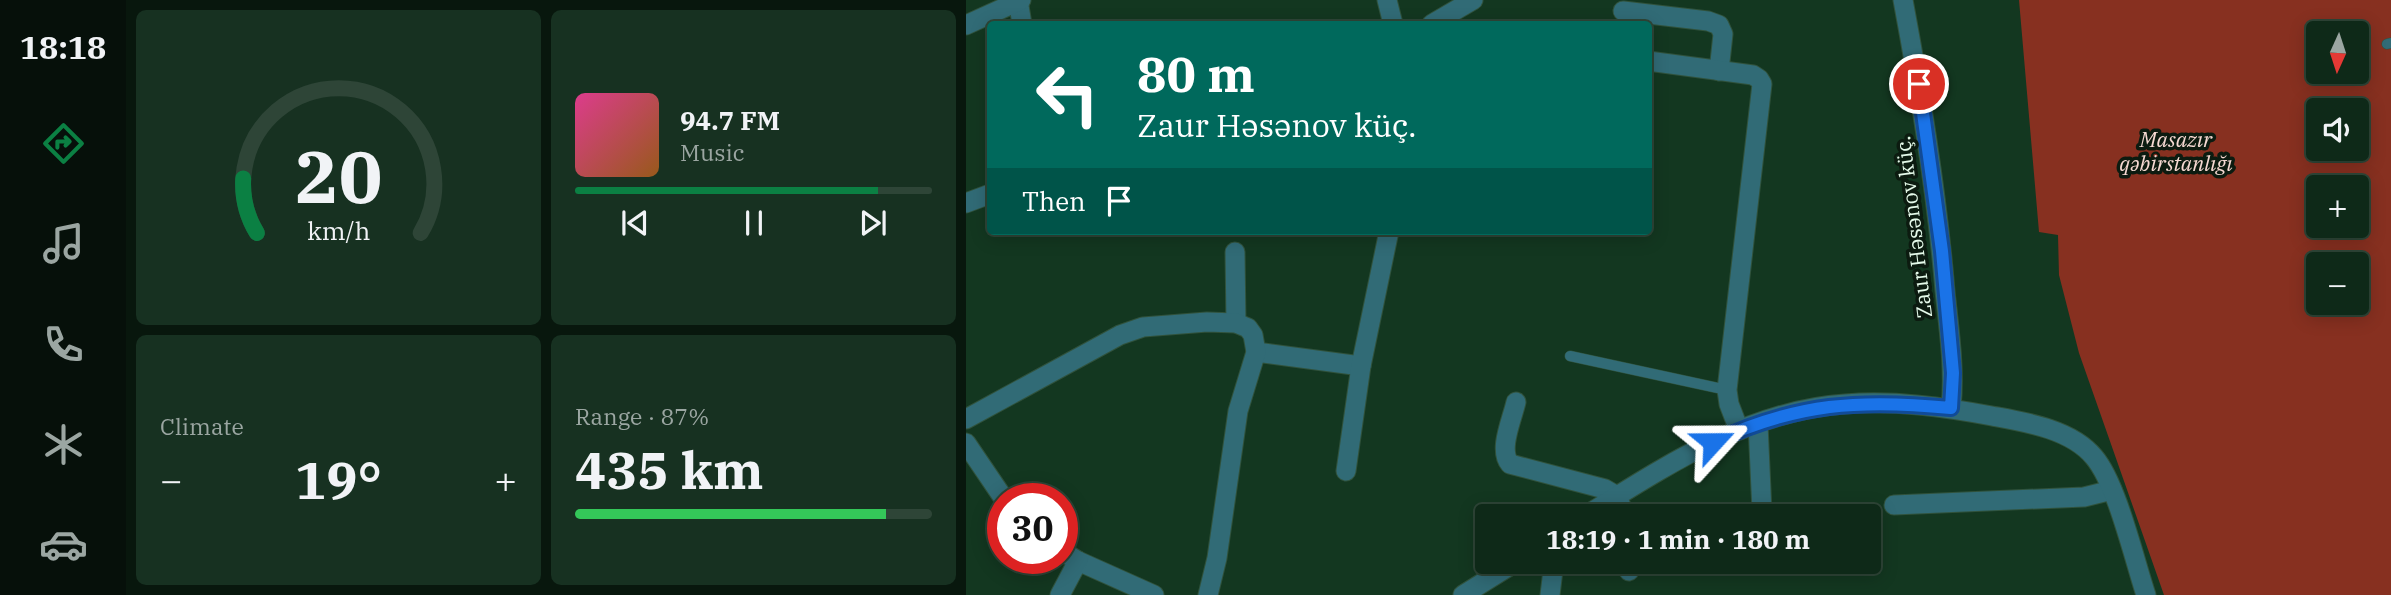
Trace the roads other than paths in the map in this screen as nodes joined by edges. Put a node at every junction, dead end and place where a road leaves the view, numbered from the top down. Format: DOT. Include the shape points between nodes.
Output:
graph roads {
  1 [pos="1019,0"];
  2 [pos="1387,0"];
  3 [pos="1474,0"];
  4 [pos="1903,0"];
  5 [pos="1623,11"];
  6 [pos="1022,21"];
  7 [pos="1392,21"];
  8 [pos="1437,21"];
  9 [pos="966,25"];
  10 [pos="1652,62"];
  11 [pos="1719,71"];
  12 [pos="987,195"];
  13 [pos="966,202"];
  14 [pos="1388,235"];
  15 [pos="1235,252"];
  16 [pos="1236,323"];
  17 [pos="1256,352"];
  18 [pos="1570,356"];
  19 [pos="1361,366"];
  20 [pos="1727,390"];
  21 [pos="1516,402"];
  22 [pos="1951,408"];
  23 [pos="966,419"];
  24 [pos="1758,424"];
  25 [pos="1739,430"];
  26 [pos="966,443"];
  27 [pos="1346,471"];
  28 [pos="993,483"];
  29 [pos="2112,490"];
  30 [pos="1617,496"];
  31 [pos="1604,504"];
  32 [pos="1620,504"];
  33 [pos="1762,504"];
  34 [pos="1894,505"];
  35 [pos="1078,560"];
  36 [pos="1065,574"];
  37 [pos="1497,574"];
  38 [pos="1553,574"];
  39 [pos="1060,595"];
  40 [pos="1154,595"];
  41 [pos="1208,595"];
  42 [pos="1463,595"];
  43 [pos="1550,595"];
  44 [pos="2146,595"];
  1 -- 6 [label="street"];
  1 -- 9 [label="street"];
  2 -- 7 [label="street"];
  3 -- 8 [label="street"];
  4 -- 22 [label="street, Zaur Həsənov küç." via="1942,251 1953,373"];
  5 -- 11 [label="street" via="1719,25 1723,34"];
  10 -- 11 [label="street"];
  11 -- 20 [label="street" via="1753,75 1762,85"];
  12 -- 13 [label="street"];
  14 -- 19 [label="street"];
  15 -- 16 [label="street"];
  16 -- 17 [label="street" via="1253,335"];
  16 -- 23 [label="street" via="1181,323 1119,335"];
  17 -- 19 [label="street"];
  17 -- 41 [label="street" via="1238,411"];
  18 -- 20 [label="lane"];
  19 -- 27 [label="street"];
  20 -- 25 [label="street"];
  21 -- 30 [label="street" via="1505,450 1510,464"];
  22 -- 24 [label="street" via="1844,404"];
  22 -- 29 [label="street" via="2038,426 2079,444 2093,456"];
  24 -- 25 [label="street"];
  24 -- 33 [label="street"];
  25 -- 30 [label="street"];
  26 -- 28 [label="street"];
  29 -- 34 [label="street" via="2084,497"];
  29 -- 44 [label="street"];
  30 -- 31 [label="street"];
  30 -- 32 [label="street"];
  35 -- 40 [label="street"];
  36 -- 39 [label="street"];
  37 -- 42 [label="street"];
  38 -- 43 [label="street"];
}
